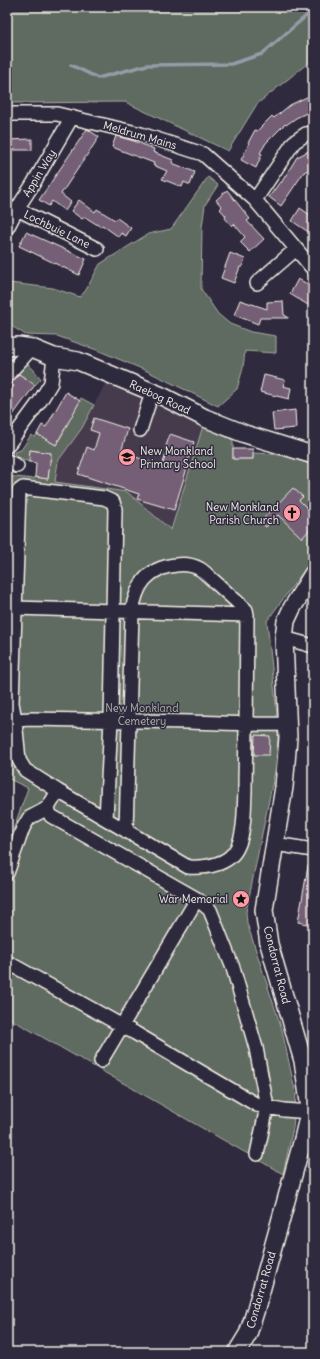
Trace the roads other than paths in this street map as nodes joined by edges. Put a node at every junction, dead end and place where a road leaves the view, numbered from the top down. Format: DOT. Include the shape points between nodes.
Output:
graph roads {
  1 [pos="7,114"];
  2 [pos="72,117"];
  3 [pos="313,133"];
  4 [pos="255,200"];
  5 [pos="16,209"];
  6 [pos="7,228"];
  7 [pos="97,249"];
  8 [pos="296,249"];
  9 [pos="313,269"];
  10 [pos="257,283"];
  11 [pos="7,347"];
  12 [pos="32,348"];
  13 [pos="54,357"];
  14 [pos="7,375"];
  15 [pos="152,393"];
  16 [pos="140,430"];
  17 [pos="7,446"];
  18 [pos="313,455"];
  19 [pos="313,574"];
  20 [pos="15,608"];
  21 [pos="113,611"];
  22 [pos="132,612"];
  23 [pos="247,615"];
  24 [pos="284,638"];
  25 [pos="313,646"];
  26 [pos="15,720"];
  27 [pos="111,720"];
  28 [pos="130,720"];
  29 [pos="246,724"];
  30 [pos="288,724"];
  31 [pos="13,761"];
  32 [pos="58,791"];
  33 [pos="47,808"];
  34 [pos="106,819"];
  35 [pos="126,831"];
  36 [pos="275,844"];
  37 [pos="313,850"];
  38 [pos="7,873"];
  39 [pos="197,899"];
  40 [pos="7,962"];
  41 [pos="122,1026"];
  42 [pos="101,1062"];
  43 [pos="267,1107"];
  44 [pos="310,1112"];
  45 [pos="256,1154"];
  46 [pos="237,1352"];
  1 -- 2 [label="street, Meldrum Mains" via="57,114"];
  2 -- 4 [label="street, Meldrum Mains" via="142,134 203,154"];
  2 -- 5 [label="street, Appin Way"];
  3 -- 4 [label="street" via="306,134 294,142"];
  4 -- 8 [label="street, Meldrum Mains"];
  5 -- 6 [label="street, Appin Way"];
  5 -- 7 [label="street, Lochbuie Lane"];
  8 -- 9 [label="street, Meldrum Mains"];
  8 -- 10 [label="street"];
  11 -- 12 [label="main road, Raebog Road"];
  12 -- 13 [label="main road, Raebog Road"];
  12 -- 14 [label="street"];
  13 -- 15 [label="main road, Raebog Road" via="78,361"];
  13 -- 17 [label="street" via="51,383"];
  15 -- 16 [label="street"];
  15 -- 18 [label="main road, Raebog Road" via="245,434"];
  19 -- 24 [label="main road, Condorrat Road" via="286,621"];
  20 -- 21 [label="street"];
  20 -- 21 [label="street" via="18,503 19,491 23,488 104,498 113,502"];
  20 -- 26 [label="street" via="12,703"];
  21 -- 22 [label="street"];
  21 -- 27 [label="street"];
  22 -- 23 [label="street"];
  22 -- 23 [label="street" via="134,597 148,576 157,569 178,564 200,569 246,610"];
  22 -- 28 [label="street"];
  23 -- 29 [label="street"];
  24 -- 25 [label="street"];
  24 -- 30 [label="main road, Condorrat Road"];
  26 -- 27 [label="street"];
  26 -- 31 [label="street"];
  27 -- 28 [label="street"];
  27 -- 34 [label="street"];
  28 -- 29 [label="street"];
  28 -- 35 [label="street"];
  29 -- 30 [label="street"];
  29 -- 35 [label="street" via="244,825 237,849 228,858 210,866 188,867"];
  30 -- 36 [label="main road, Condorrat Road" via="284,787"];
  31 -- 32 [label="street"];
  32 -- 33 [label="street"];
  32 -- 34 [label="street"];
  33 -- 38 [label="street" via="29,818"];
  33 -- 39 [label="street" via="51,816"];
  34 -- 35 [label="street"];
  36 -- 37 [label="street"];
  36 -- 44 [label="main road, Condorrat Road" via="264,910 269,944 303,1061"];
  39 -- 41 [label="street"];
  39 -- 43 [label="street" via="210,910 233,968 256,1048"];
  40 -- 41 [label="street"];
  41 -- 42 [label="street"];
  41 -- 43 [label="street" via="257,1105"];
  43 -- 44 [label="street"];
  43 -- 45 [label="street"];
  44 -- 46 [label="main road, Condorrat Road" via="256,1310 248,1334"];
}
